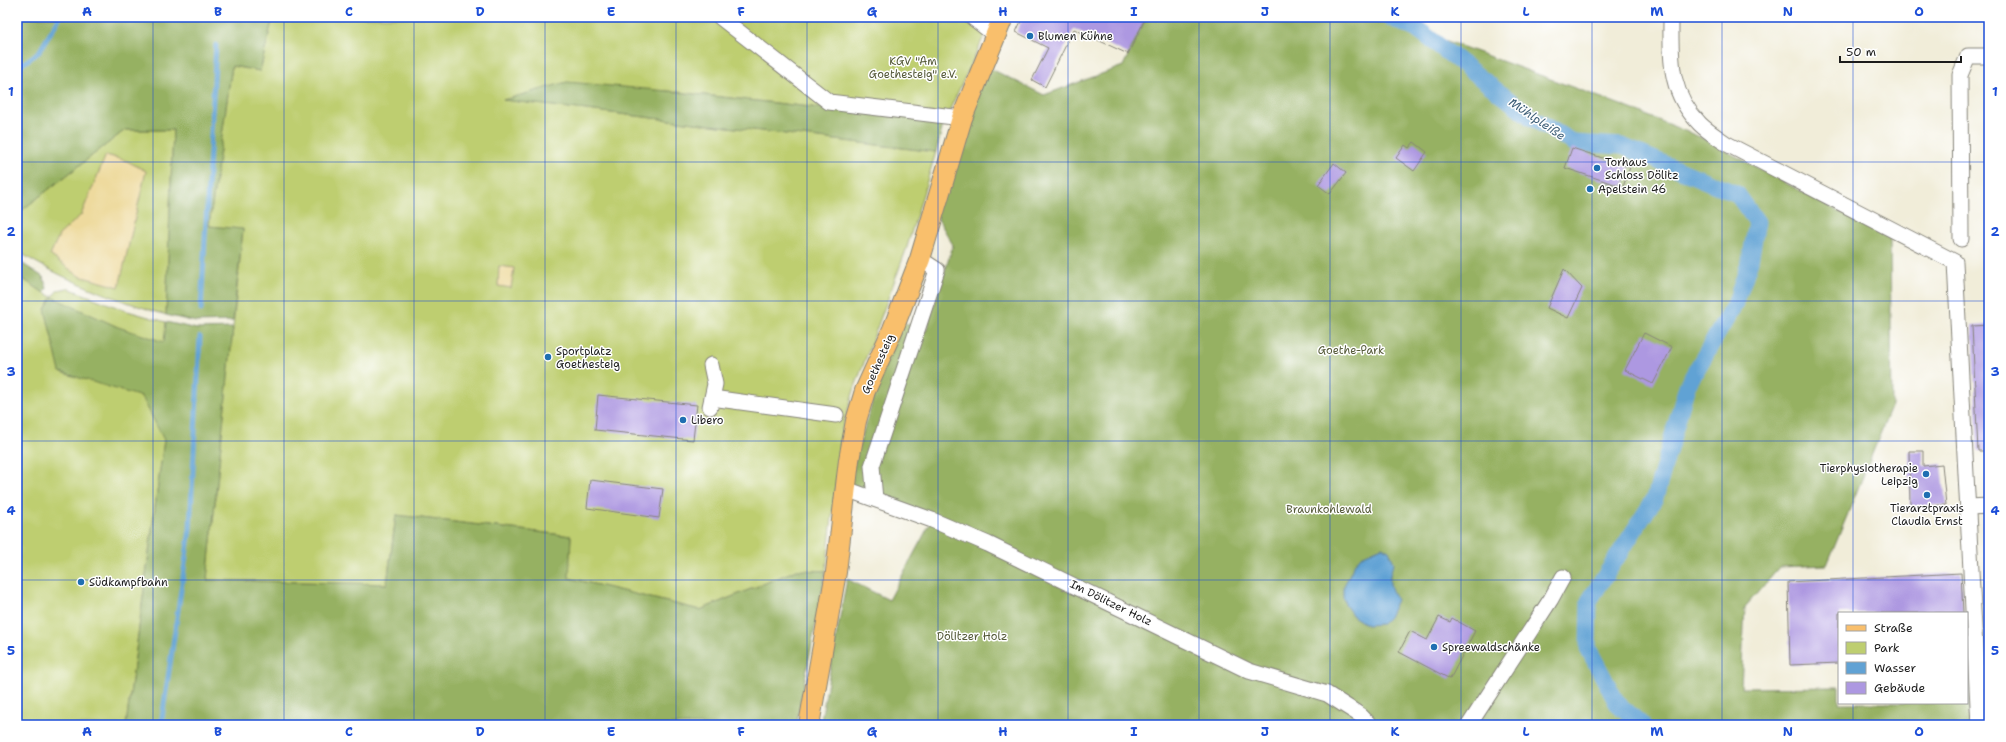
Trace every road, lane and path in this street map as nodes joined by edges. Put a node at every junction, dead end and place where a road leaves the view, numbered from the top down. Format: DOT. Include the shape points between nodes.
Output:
graph roads {
  1 [pos="720,17"];
  2 [pos="972,17"];
  3 [pos="1671,17"];
  4 [pos="999,26"];
  5 [pos="1989,56"];
  6 [pos="962,118"];
  7 [pos="1961,239"];
  8 [pos="920,259"];
  9 [pos="711,364"];
  10 [pos="836,415"];
  11 [pos="846,489"];
  12 [pos="874,499"];
  13 [pos="1989,506"];
  14 [pos="1968,507"];
  15 [pos="1563,577"];
  16 [pos="1473,724"];
  17 [pos="809,725"];
  18 [pos="1370,725"];
  19 [pos="1979,725"];
  1 -- 6 [label="lane" via="829,102"];
  2 -- 4 [label="lane"];
  3 -- 14 [label="lane" via="1672,71 1682,100 1700,124 1727,144 1955,262"];
  4 -- 6 [label="main road, Goethesteig"];
  5 -- 7 [label="lane" via="1968,56 1960,75"];
  6 -- 8 [label="main road, Goethesteig"];
  8 -- 11 [label="main road, Goethesteig" via="893,329 865,390 856,422"];
  8 -- 12 [label="lane" via="937,270 872,466"];
  9 -- 10 [label="lane" via="714,384 711,403"];
  11 -- 12 [label="lane, Im Dölitzer Holz"];
  11 -- 17 [label="main road, Goethesteig" via="836,572"];
  12 -- 18 [label="lane, Im Dölitzer Holz" via="988,544 1249,671 1327,694 1360,714"];
  13 -- 14 [label="lane"];
  14 -- 19 [label="lane"];
  15 -- 16 [label="lane"];
}
